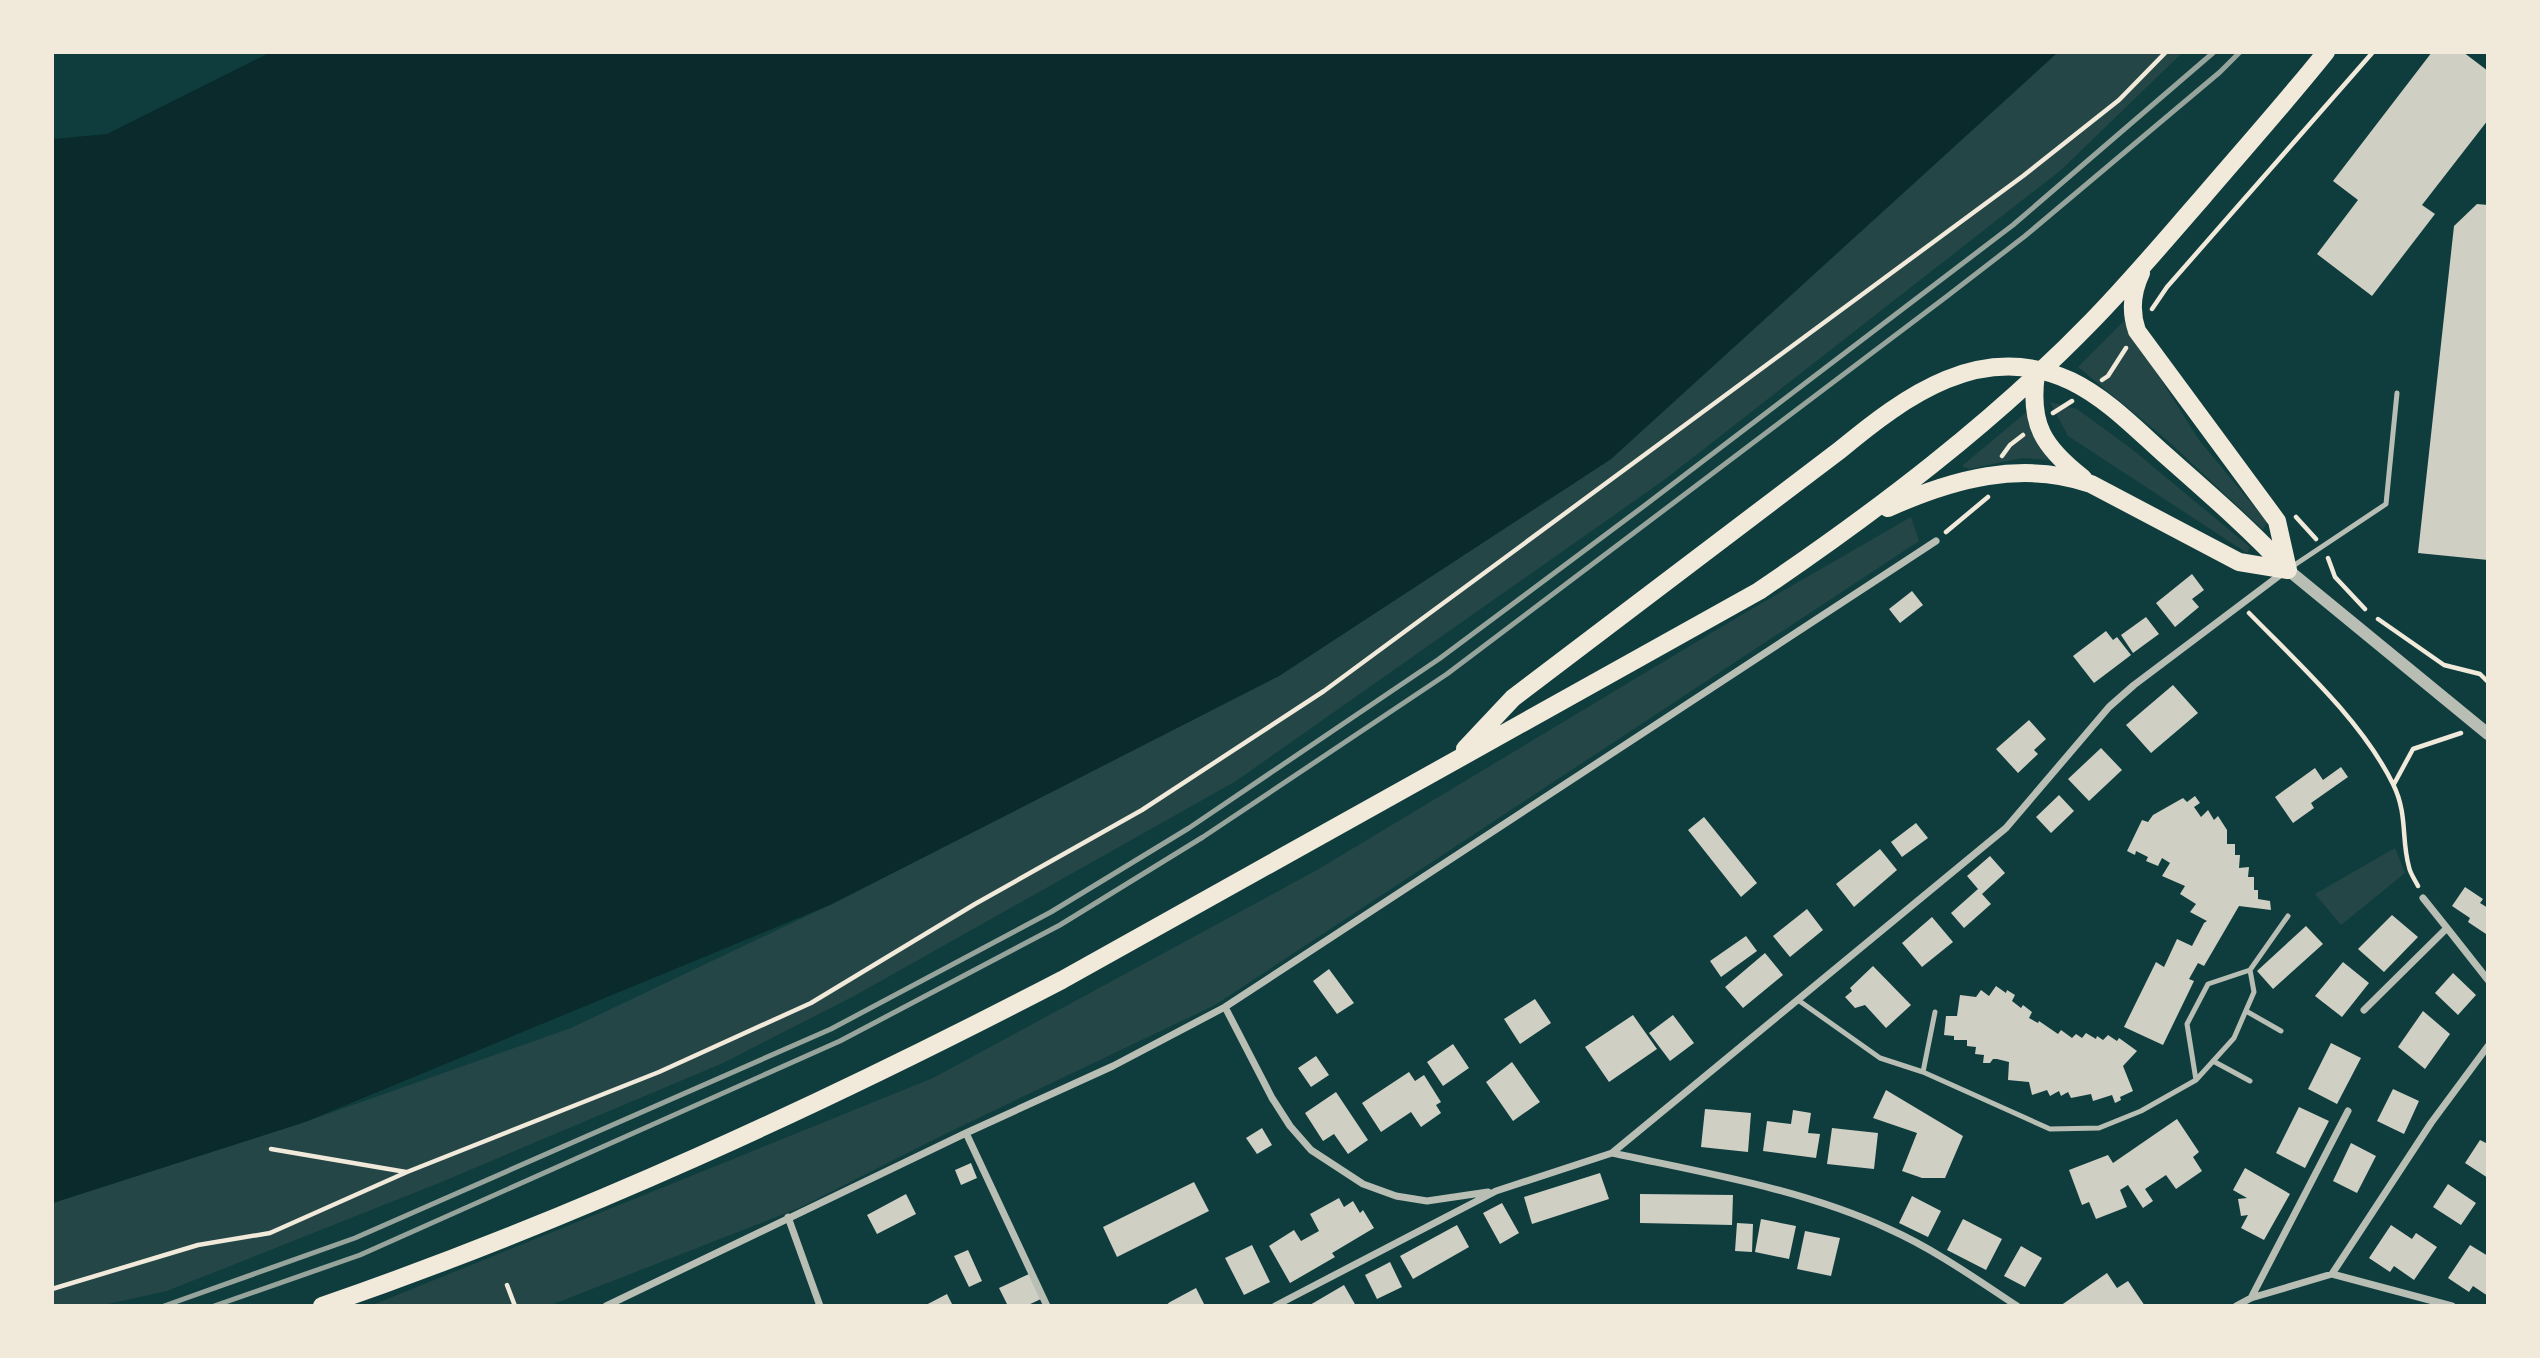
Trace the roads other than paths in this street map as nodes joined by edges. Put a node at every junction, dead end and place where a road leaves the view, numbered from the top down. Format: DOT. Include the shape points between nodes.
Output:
graph roads {
  1 [pos="2326,52"];
  2 [pos="2148,260"];
  3 [pos="2036,374"];
  4 [pos="2397,393"];
  5 [pos="2091,484"];
  6 [pos="1862,519"];
  7 [pos="1936,541"];
  8 [pos="2288,570"];
  9 [pos="2484,726"];
  10 [pos="1454,761"];
  11 [pos="2423,898"];
  12 [pos="2288,916"];
  13 [pos="2447,928"];
  14 [pos="2250,970"];
  15 [pos="2487,980"];
  16 [pos="1798,1000"];
  17 [pos="1225,1007"];
  18 [pos="2364,1010"];
  19 [pos="2246,1011"];
  20 [pos="1935,1012"];
  21 [pos="2281,1031"];
  22 [pos="2487,1046"];
  23 [pos="2213,1061"];
  24 [pos="1923,1072"];
  25 [pos="2196,1080"];
  26 [pos="2250,1081"];
  27 [pos="2348,1111"];
  28 [pos="966,1133"];
  29 [pos="1612,1153"];
  30 [pos="1496,1191"];
  31 [pos="788,1217"];
  32 [pos="2332,1274"];
  33 [pos="2251,1298"];
  34 [pos="321,1306"];
  35 [pos="606,1306"];
  36 [pos="820,1306"];
  37 [pos="1047,1306"];
  38 [pos="1275,1306"];
  39 [pos="2017,1306"];
  40 [pos="2236,1306"];
  41 [pos="2452,1306"];
  1 -- 2 [label="main road"];
  2 -- 3 [label="main road"];
  2 -- 8 [label="main road" via="2133,294 2137,331 2277,521"];
  3 -- 5 [label="main road" via="2033,398 2043,436 2063,462"];
  3 -- 6 [label="main road"];
  4 -- 8 [label="lane" via="2386,504"];
  5 -- 6 [label="main road" via="2052,474 1996,473 1943,486"];
  5 -- 8 [label="main road" via="2239,562"];
  6 -- 10 [label="main road" via="1759,591"];
  7 -- 17 [label="street"];
  8 -- 9 [label="street"];
  8 -- 10 [label="main road" via="2130,423 2084,388 2057,376 2009,367 1965,372 1929,386 1877,419 1513,698"];
  8 -- 16 [label="street" via="2118,700 2006,828"];
  10 -- 34 [label="main road" via="1062,980 829,1097 515,1234"];
  11 -- 13 [label="street"];
  12 -- 14 [label="lane"];
  13 -- 15 [label="street"];
  13 -- 18 [label="street"];
  14 -- 19 [label="lane" via="2254,992"];
  14 -- 25 [label="lane" via="2208,984 2187,1024"];
  16 -- 24 [label="lane" via="1880,1058"];
  16 -- 29 [label="street"];
  17 -- 28 [label="street" via="1113,1066"];
  17 -- 30 [label="street" via="1272,1098 1311,1150 1363,1184 1396,1196 1427,1201"];
  19 -- 21 [label="lane"];
  19 -- 23 [label="lane" via="2235,1038"];
  20 -- 24 [label="lane"];
  22 -- 32 [label="street"];
  23 -- 25 [label="lane"];
  23 -- 26 [label="lane"];
  24 -- 25 [label="lane" via="2050,1129 2099,1128"];
  27 -- 33 [label="street"];
  28 -- 31 [label="street"];
  28 -- 37 [label="street"];
  29 -- 30 [label="street"];
  29 -- 39 [label="street" via="1817,1201 1890,1229"];
  30 -- 38 [label="street"];
  31 -- 35 [label="street"];
  31 -- 36 [label="street"];
  32 -- 33 [label="street"];
  32 -- 41 [label="street"];
  33 -- 40 [label="street"];
}
